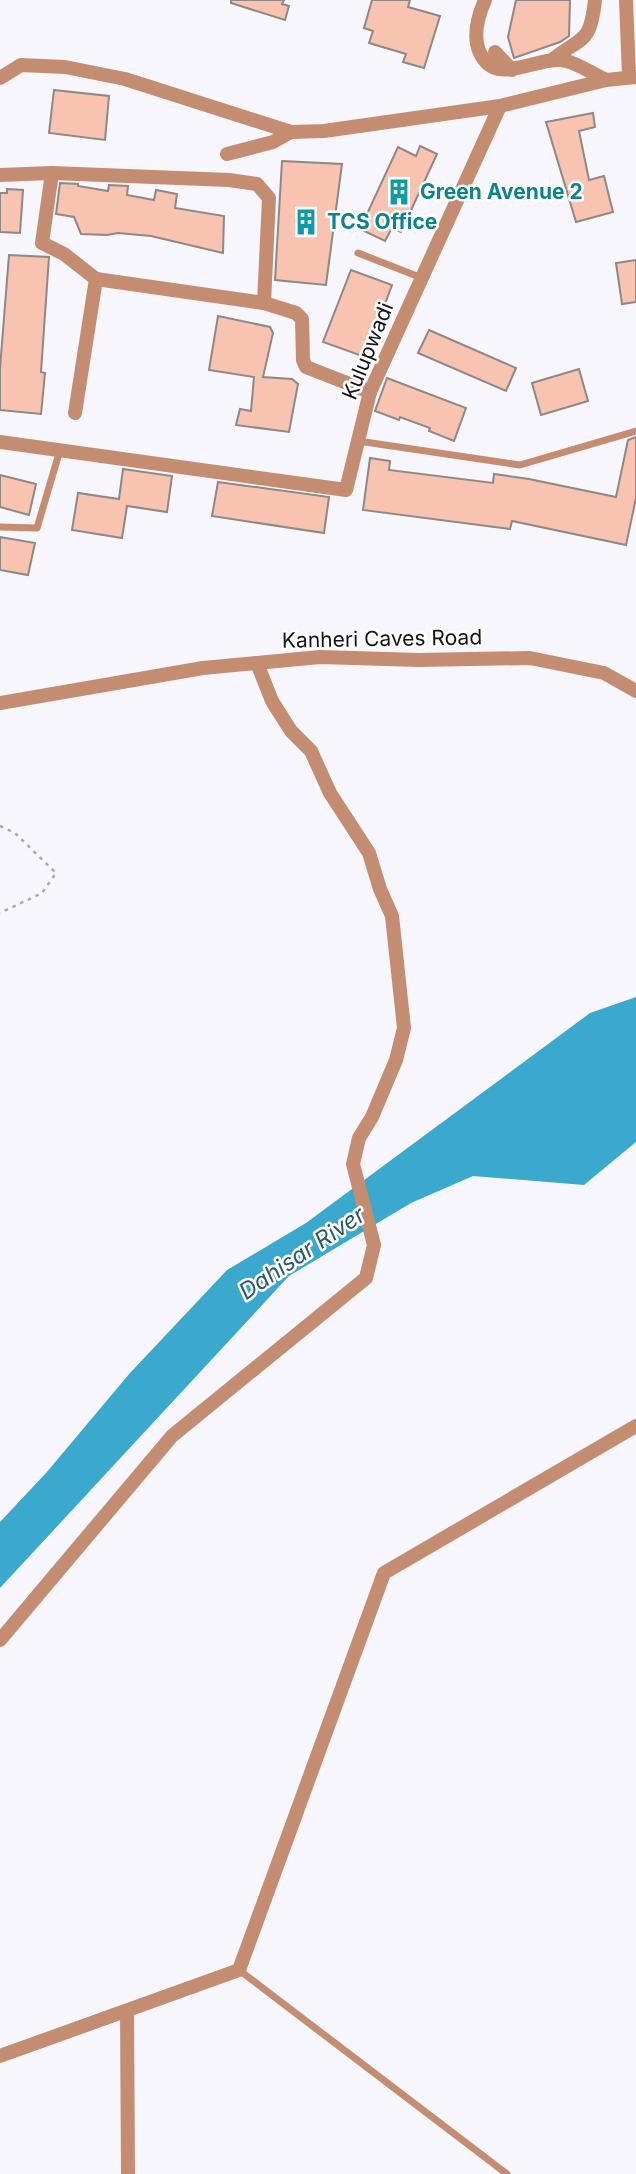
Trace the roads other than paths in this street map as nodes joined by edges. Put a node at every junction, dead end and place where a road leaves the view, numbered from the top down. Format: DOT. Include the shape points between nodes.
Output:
graph roads {
  1 [pos="485,0"];
  2 [pos="595,0"];
  3 [pos="630,8"];
  4 [pos="495,52"];
  5 [pos="552,60"];
  6 [pos="512,70"];
  7 [pos="632,76"];
  8 [pos="0,78"];
  9 [pos="606,80"];
  10 [pos="500,106"];
  11 [pos="291,132"];
  12 [pos="227,154"];
  13 [pos="52,173"];
  14 [pos="0,175"];
  15 [pos="358,253"];
  16 [pos="422,278"];
  17 [pos="96,279"];
  18 [pos="264,303"];
  19 [pos="370,392"];
  20 [pos="75,412"];
  21 [pos="636,431"];
  22 [pos="358,441"];
  23 [pos="0,442"];
  24 [pos="60,449"];
  25 [pos="0,527"];
  26 [pos="257,663"];
  27 [pos="636,691"];
  28 [pos="0,703"];
  29 [pos="636,1426"];
  30 [pos="0,1640"];
  31 [pos="239,1970"];
  32 [pos="127,2011"];
  33 [pos="0,2056"];
  34 [pos="128,2174"];
  35 [pos="507,2174"];
  1 -- 6 [label="street" via="476,27 479,50 494,68"];
  2 -- 5 [label="street" via="587,35"];
  3 -- 7 [label="street"];
  4 -- 6 [label="street"];
  5 -- 6 [label="street"];
  5 -- 9 [label="street" via="566,61"];
  7 -- 9 [label="street"];
  8 -- 11 [label="street" via="21,65 65,67 125,79"];
  9 -- 10 [label="street"];
  10 -- 11 [label="street"];
  10 -- 16 [label="street, Kulupwadi"];
  11 -- 12 [label="street" via="273,142"];
  13 -- 14 [label="street"];
  13 -- 17 [label="street" via="42,243"];
  13 -- 18 [label="street" via="257,184 269,198"];
  15 -- 16 [label="lane"];
  16 -- 19 [label="street, Kulupwadi"];
  17 -- 18 [label="street"];
  17 -- 20 [label="street"];
  18 -- 19 [label="street" via="302,318 306,367"];
  19 -- 22 [label="street, Kulupwadi"];
  21 -- 22 [label="lane" via="520,465"];
  22 -- 24 [label="street, Kulupwadi" via="346,490"];
  23 -- 24 [label="street, Kulupwadi"];
  24 -- 25 [label="lane" via="37,528"];
  26 -- 27 [label="street, Kanheri Caves Road" via="320,657 530,658 604,673"];
  26 -- 28 [label="street, Kanheri Caves Road"];
  26 -- 30 [label="street" via="272,701 310,751 330,793 369,853 392,916 404,1028 396,1060 359,1138 353,1164 374,1244 366,1279 172,1436"];
  29 -- 31 [label="street" via="384,1573"];
  31 -- 32 [label="street"];
  31 -- 35 [label="lane"];
  32 -- 33 [label="street"];
  32 -- 34 [label="street"];
}
